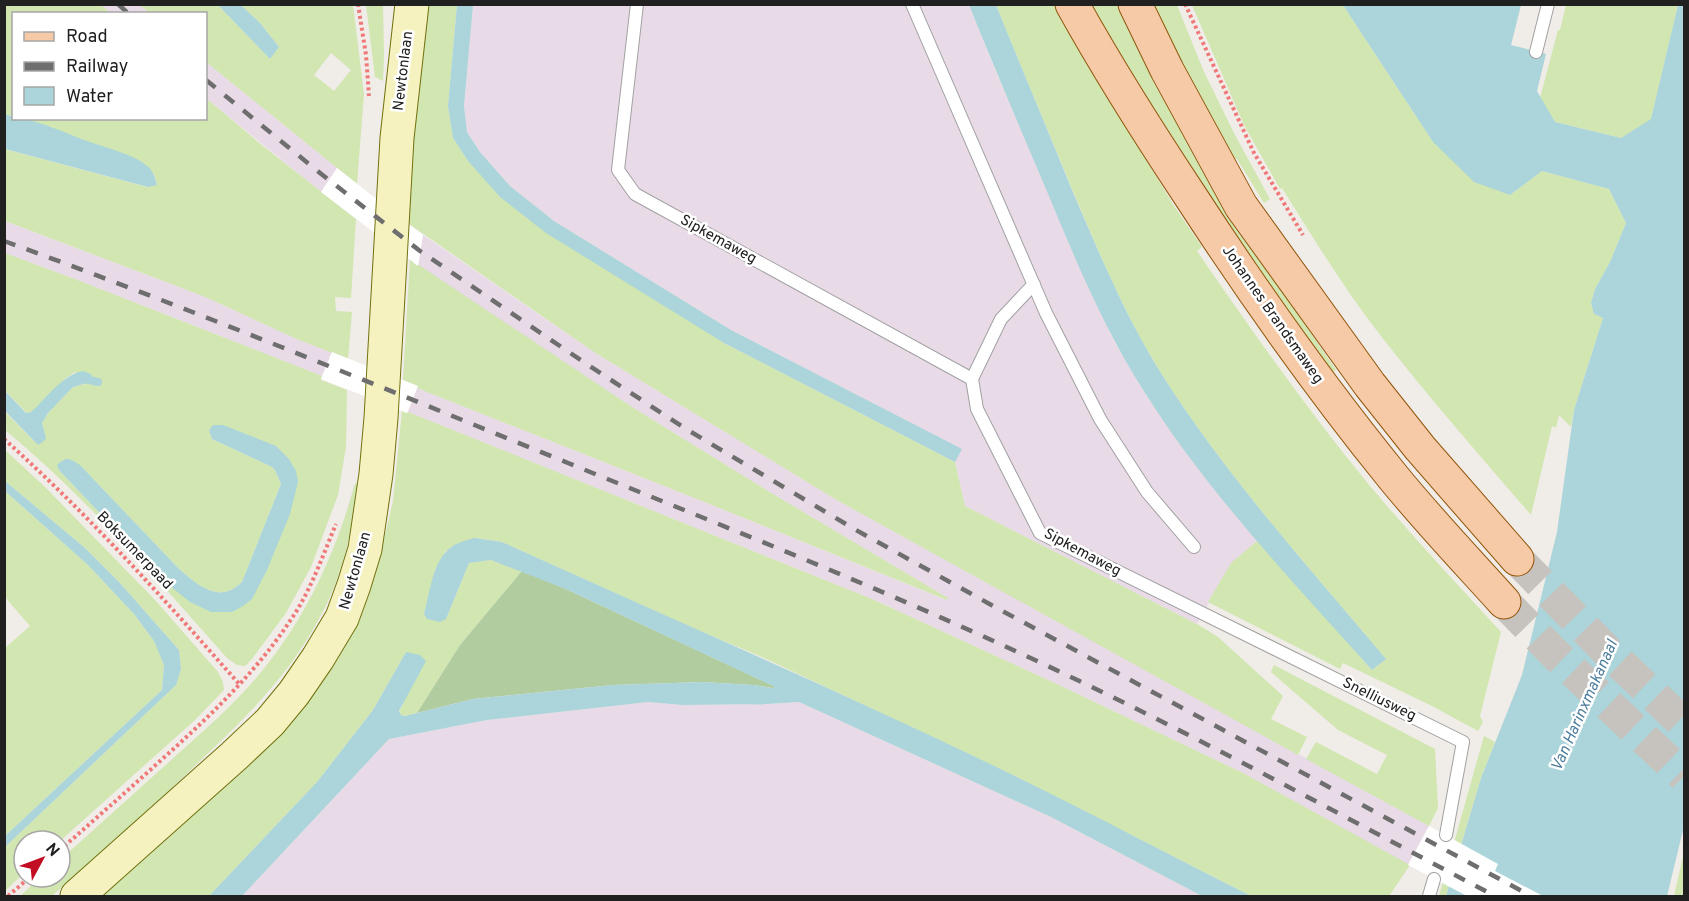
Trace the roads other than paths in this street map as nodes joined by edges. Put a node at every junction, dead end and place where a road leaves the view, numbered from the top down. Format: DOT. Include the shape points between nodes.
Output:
graph roads {
  1 [pos="390,4"];
  2 [pos="412,4"];
  3 [pos="637,4"];
  4 [pos="912,4"];
  5 [pos="1072,4"];
  6 [pos="1135,4"];
  7 [pos="1548,4"];
  8 [pos="1536,52"];
  9 [pos="397,138"];
  10 [pos="1034,284"];
  11 [pos="972,379"];
  12 [pos="1194,547"];
  13 [pos="1517,559"];
  14 [pos="1504,602"];
  15 [pos="1210,616"];
  16 [pos="1446,835"];
  17 [pos="1434,879"];
  18 [pos="77,897"];
  19 [pos="1429,897"];
  1 -- 9 [label="street, Newtonlaan"];
  2 -- 9 [label="street, Newtonlaan"];
  3 -- 11 [label="lane, Sipkemaweg" via="618,170 634,194"];
  4 -- 10 [label="lane"];
  5 -- 14 [label="main road, Johannes Brandsmaweg" via="1138,116 1294,348 1394,478"];
  6 -- 13 [label="main road" via="1242,206 1370,385"];
  7 -- 8 [label="lane"];
  9 -- 18 [label="street, Newtonlaan" via="376,474 365,549 342,618 294,693 270,722"];
  10 -- 11 [label="lane" via="1001,319"];
  10 -- 12 [label="lane" via="1100,419 1147,492"];
  11 -- 15 [label="lane, Sipkemaweg" via="977,409 1040,533"];
  15 -- 16 [label="lane, Snelliusweg" via="1463,742"];
  17 -- 19 [label="lane"];
}
